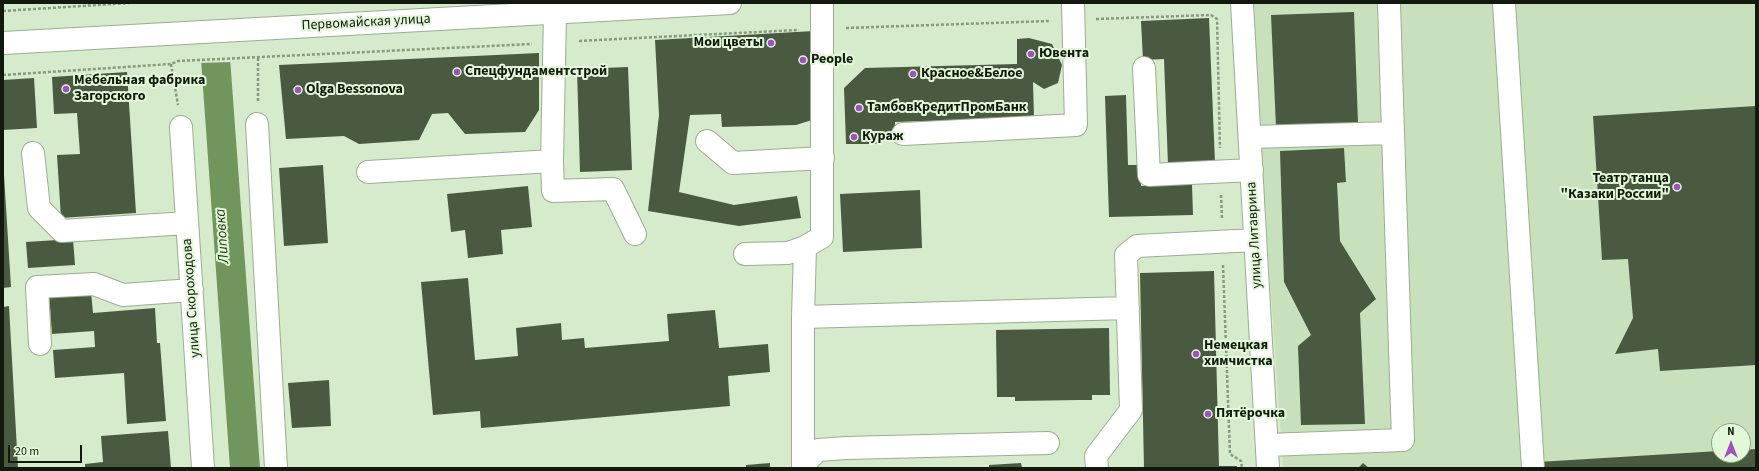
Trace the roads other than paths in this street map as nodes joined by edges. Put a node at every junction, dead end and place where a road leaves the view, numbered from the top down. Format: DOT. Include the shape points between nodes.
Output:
graph roads {
  1 [pos="730,3"];
  2 [pos="822,3"];
  3 [pos="1242,3"];
  4 [pos="1389,3"];
  5 [pos="1502,6"];
  6 [pos="1073,12"];
  7 [pos="555,13"];
  8 [pos="3,44"];
  9 [pos="1144,68"];
  10 [pos="257,124"];
  11 [pos="182,127"];
  12 [pos="1393,133"];
  13 [pos="903,134"];
  14 [pos="1250,137"];
  15 [pos="707,141"];
  16 [pos="33,154"];
  17 [pos="823,158"];
  18 [pos="552,161"];
  19 [pos="1252,170"];
  20 [pos="368,172"];
  21 [pos="187,222"];
  22 [pos="635,234"];
  23 [pos="1255,240"];
  24 [pos="805,246"];
  25 [pos="745,254"];
  26 [pos="192,290"];
  27 [pos="1128,308"];
  28 [pos="803,317"];
  29 [pos="40,344"];
  30 [pos="1048,442"];
  31 [pos="1267,445"];
  32 [pos="803,467"];
  33 [pos="203,468"];
  34 [pos="276,468"];
  35 [pos="1097,468"];
  36 [pos="1268,468"];
  37 [pos="1532,468"];
  1 -- 7 [label="street, Первомайская улица"];
  2 -- 17 [label="street"];
  3 -- 14 [label="street, улица Литаврина"];
  4 -- 12 [label="street"];
  5 -- 37 [label="street"];
  6 -- 13 [label="street" via="1076,125"];
  7 -- 8 [label="street, Первомайская улица"];
  7 -- 18 [label="street"];
  9 -- 19 [label="street" via="1149,175"];
  10 -- 34 [label="street"];
  11 -- 21 [label="street, улица Скороходова"];
  12 -- 14 [label="street"];
  12 -- 31 [label="street" via="1403,440"];
  14 -- 19 [label="street, улица Литаврина"];
  15 -- 17 [label="street" via="733,163"];
  16 -- 21 [label="street" via="39,208 62,231"];
  17 -- 24 [label="street" via="822,237"];
  18 -- 20 [label="street"];
  18 -- 22 [label="street" via="553,191 612,189"];
  19 -- 23 [label="street, улица Литаврина"];
  21 -- 26 [label="street, улица Скороходова"];
  23 -- 27 [label="street" via="1137,246 1126,255"];
  23 -- 31 [label="street, улица Литаврина"];
  24 -- 25 [label="street" via="788,253"];
  24 -- 28 [label="street"];
  26 -- 29 [label="street" via="123,295 94,284 38,287"];
  26 -- 33 [label="street, улица Скороходова"];
  27 -- 28 [label="street"];
  27 -- 35 [label="street" via="1132,410 1096,456"];
  28 -- 32 [label="street"];
  30 -- 32 [label="street" via="818,450"];
  31 -- 36 [label="street, улица Литаврина"];
}
